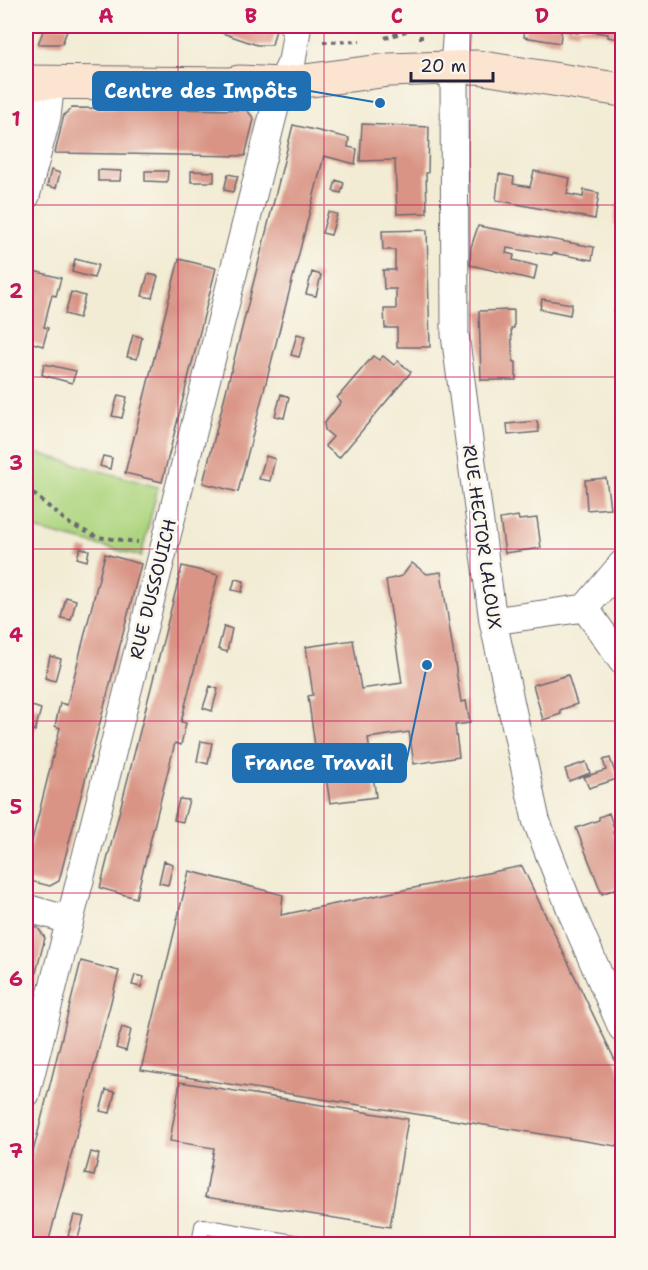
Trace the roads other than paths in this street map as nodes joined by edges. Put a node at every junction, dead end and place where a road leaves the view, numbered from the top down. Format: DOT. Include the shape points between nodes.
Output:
graph roads {
  1 [pos="457,26"];
  2 [pos="304,31"];
  3 [pos="454,68"];
  4 [pos="38,82"];
  5 [pos="281,84"];
  6 [pos="622,90"];
  7 [pos="26,196"];
  8 [pos="622,564"];
  9 [pos="585,608"];
  10 [pos="492,621"];
  11 [pos="622,661"];
  12 [pos="26,908"];
  13 [pos="69,920"];
  14 [pos="621,1022"];
  15 [pos="26,1094"];
  16 [pos="199,1245"];
  17 [pos="305,1245"];
  1 -- 3 [label="street, RUE HECTOR LALOUX"];
  2 -- 5 [label="street, RUE DUSSOUICH" via="297,30 292,61"];
  3 -- 5 [label="street" via="389,70"];
  3 -- 6 [label="street" via="477,67"];
  3 -- 10 [label="street, RUE HECTOR LALOUX" via="455,335"];
  4 -- 5 [label="street"];
  4 -- 7 [label="street" via="46,117"];
  5 -- 13 [label="street, RUE DUSSOUICH"];
  8 -- 9 [label="street"];
  9 -- 10 [label="street"];
  9 -- 11 [label="street"];
  10 -- 14 [label="street, RUE HECTOR LALOUX" via="536,819 572,913"];
  12 -- 13 [label="street"];
  13 -- 15 [label="street, RUE DUSSOUICH"];
  16 -- 17 [label="lane" via="202,1226"];
}
